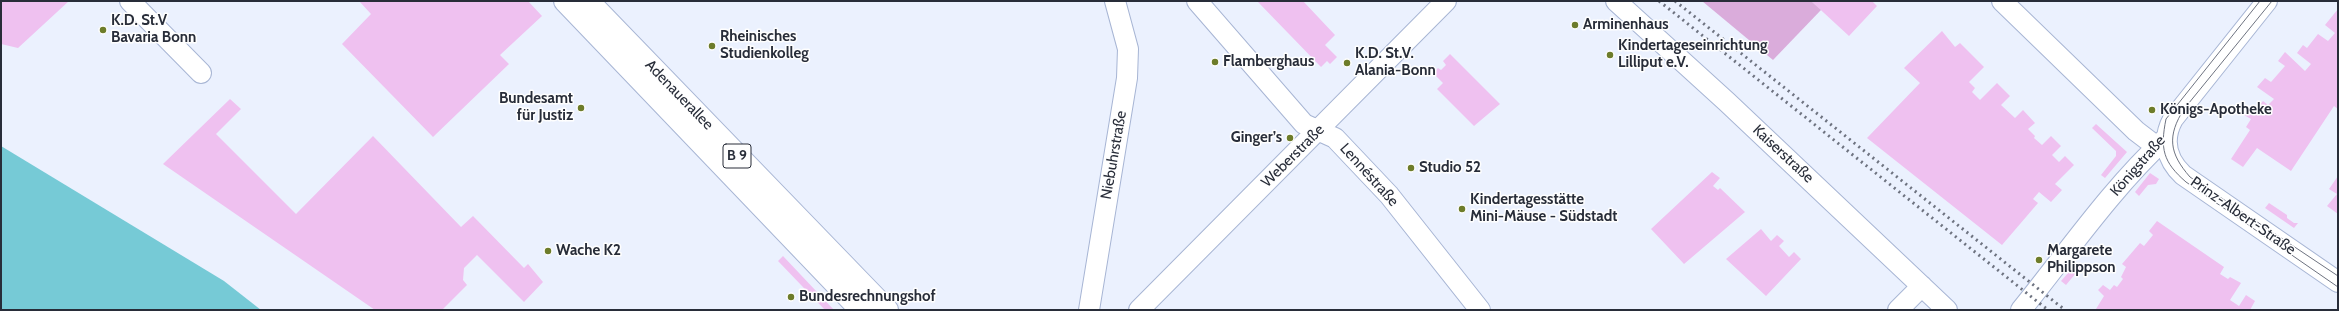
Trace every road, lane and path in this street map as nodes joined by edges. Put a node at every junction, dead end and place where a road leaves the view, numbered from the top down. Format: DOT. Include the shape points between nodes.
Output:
graph roads {
  1 [pos="130,1"];
  2 [pos="565,1"];
  3 [pos="588,1"];
  4 [pos="1115,1"];
  5 [pos="1197,1"];
  6 [pos="1446,1"];
  7 [pos="1616,1"];
  8 [pos="2002,1"];
  9 [pos="2267,1"];
  10 [pos="201,73"];
  11 [pos="1319,130"];
  12 [pos="2161,142"];
  13 [pos="2338,282"];
  14 [pos="1922,286"];
  15 [pos="861,310"];
  16 [pos="887,310"];
  17 [pos="1089,310"];
  18 [pos="1139,310"];
  19 [pos="1480,310"];
  20 [pos="1898,310"];
  21 [pos="1947,310"];
  22 [pos="2021,310"];
  1 -- 10 [label="street"];
  2 -- 15 [label="main road, Adenauerallee / B 9"];
  3 -- 16 [label="main road, Adenauerallee / B 9"];
  4 -- 17 [label="street, Niebuhrstraße" via="1128,49 1127,78"];
  5 -- 11 [label="street, Lennéstraße" via="1304,124"];
  6 -- 11 [label="street, Weberstraße"];
  7 -- 14 [label="street, Kaiserstraße"];
  8 -- 12 [label="street" via="2125,120"];
  9 -- 12 [label="street, Königstraße" via="2173,119"];
  11 -- 18 [label="street, Weberstraße"];
  11 -- 19 [label="street, Lennéstraße" via="1335,138 1389,195"];
  12 -- 13 [label="street, Prinz-Albert-Straße" via="2183,175"];
  12 -- 22 [label="street, Königstraße" via="2090,223"];
  14 -- 20 [label="street"];
  14 -- 21 [label="street, Kaiserstraße"];
}
